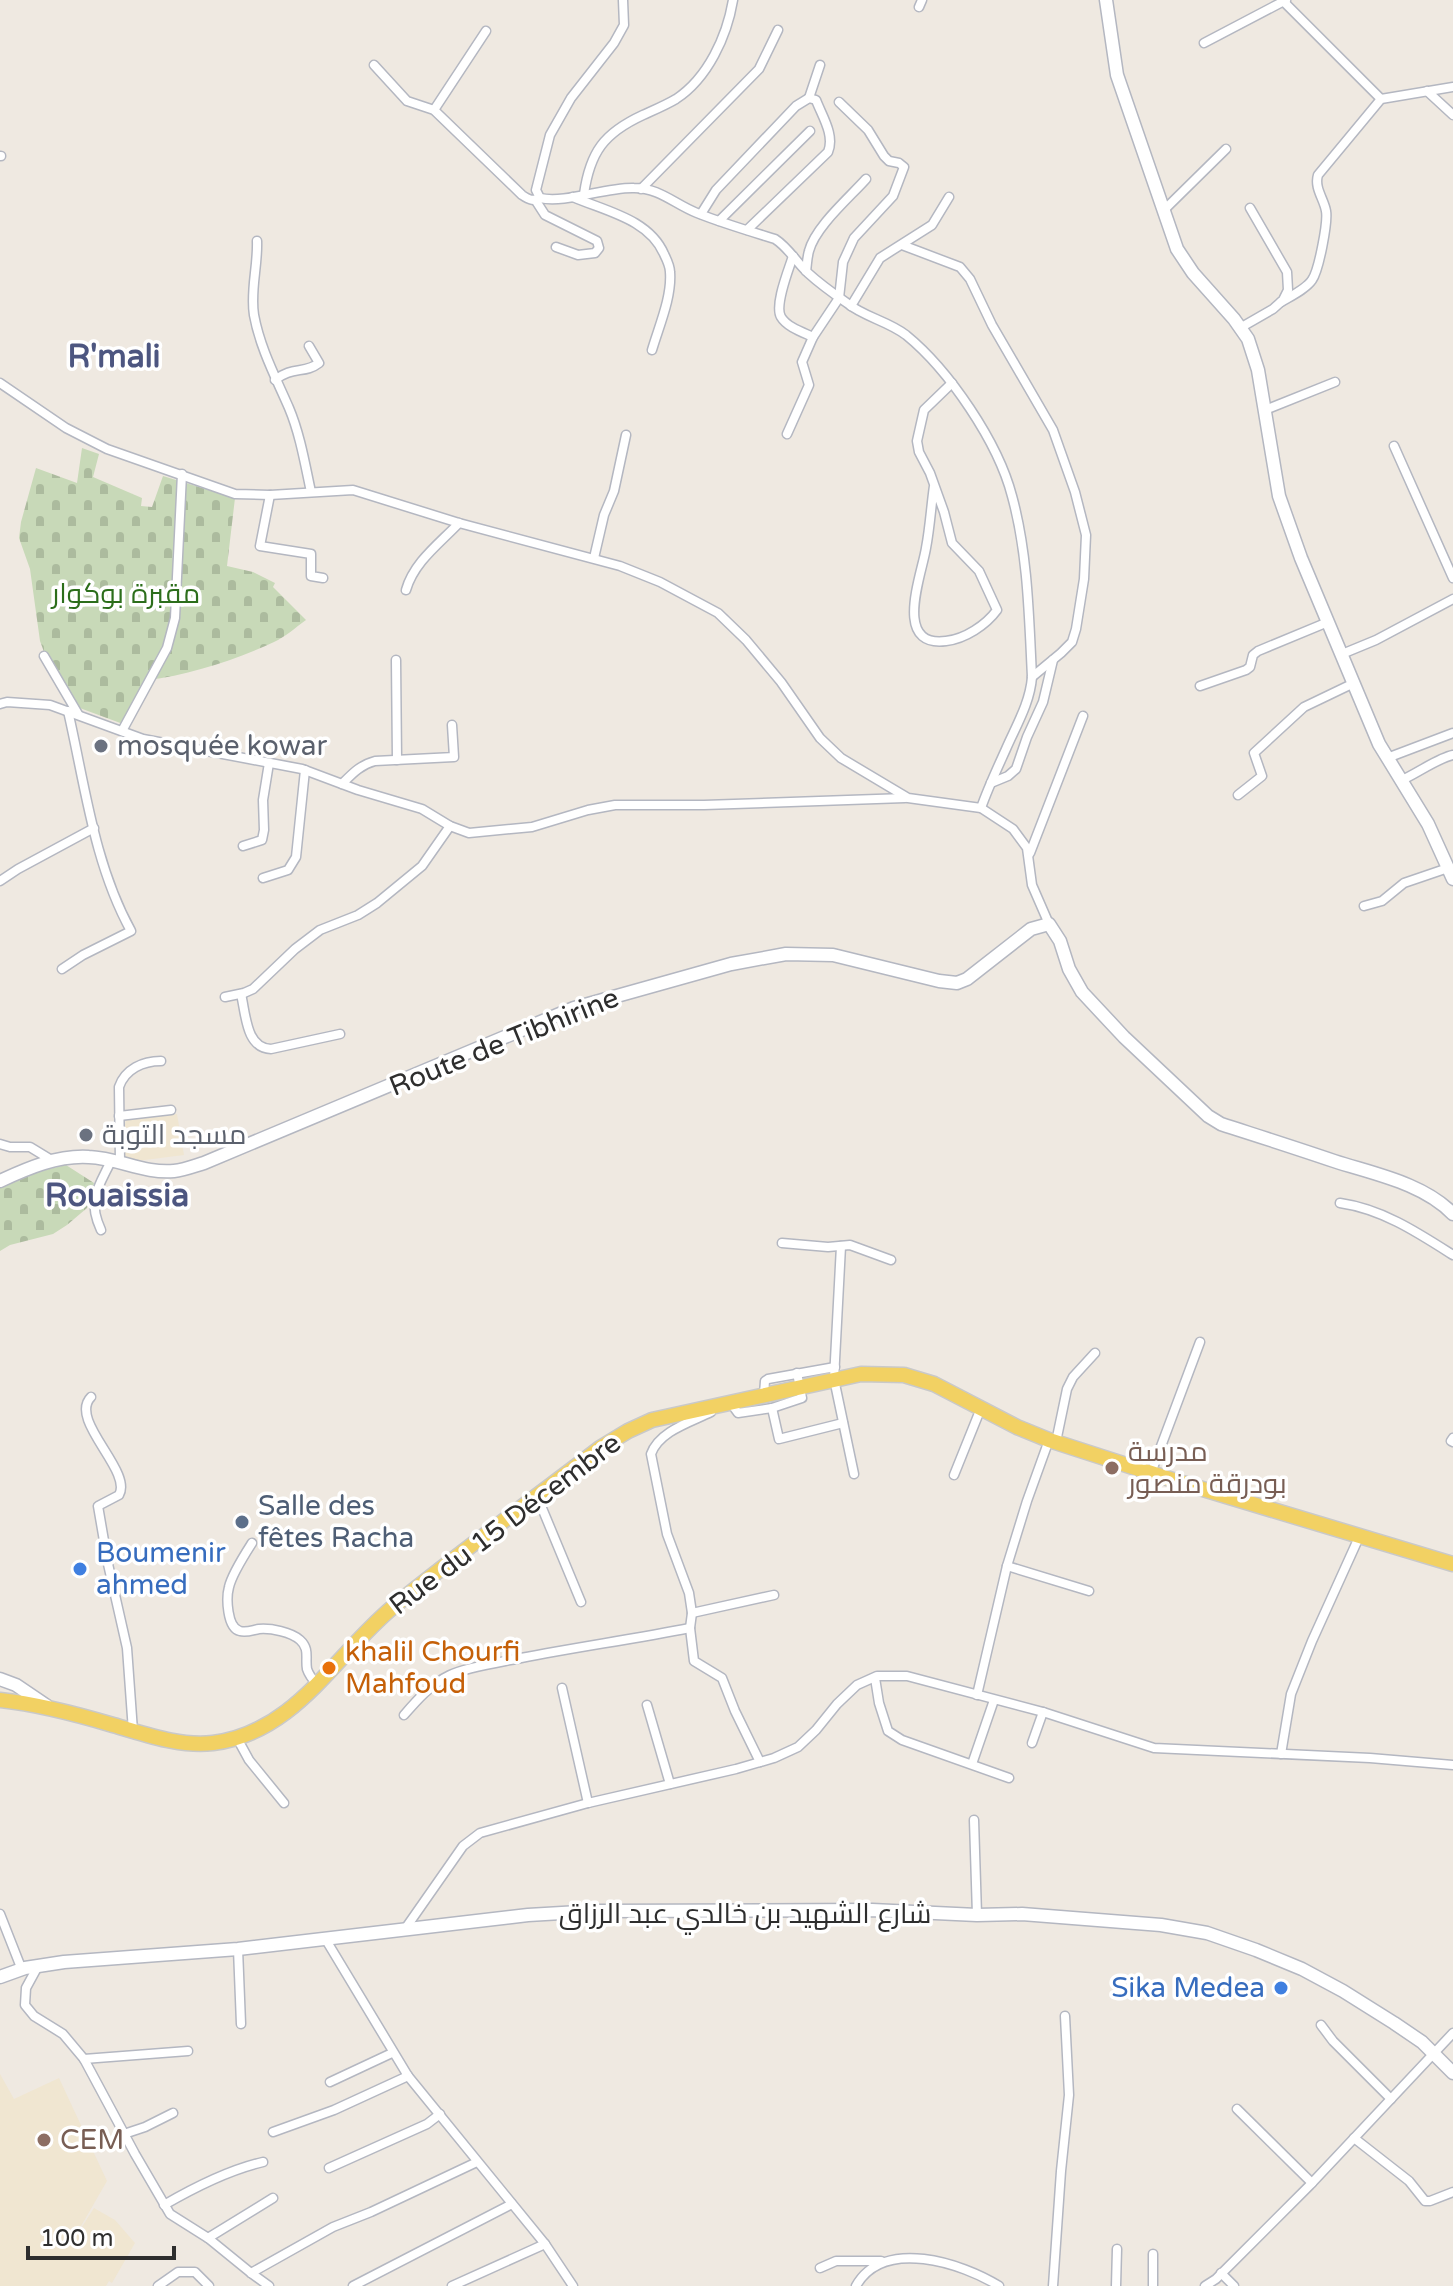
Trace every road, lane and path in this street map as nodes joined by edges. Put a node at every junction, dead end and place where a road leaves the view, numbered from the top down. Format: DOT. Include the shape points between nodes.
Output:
graph roads {
  1 [pos="623,0"];
  2 [pos="733,0"];
  3 [pos="1106,0"];
  4 [pos="1284,1"];
  5 [pos="778,30"];
  6 [pos="486,31"];
  7 [pos="1204,43"];
  8 [pos="374,65"];
  9 [pos="820,65"];
  10 [pos="1453,87"];
  11 [pos="1427,91"];
  12 [pos="809,98"];
  13 [pos="1381,99"];
  14 [pos="839,102"];
  15 [pos="434,110"];
  16 [pos="1453,115"];
  17 [pos="810,131"];
  18 [pos="1226,149"];
  19 [pos="866,179"];
  20 [pos="641,189"];
  21 [pos="584,194"];
  22 [pos="572,197"];
  23 [pos="949,197"];
  24 [pos="538,199"];
  25 [pos="1250,208"];
  26 [pos="1163,211"];
  27 [pos="701,214"];
  28 [pos="719,221"];
  29 [pos="747,230"];
  30 [pos="257,241"];
  31 [pos="902,245"];
  32 [pos="556,247"];
  33 [pos="793,256"];
  34 [pos="806,271"];
  35 [pos="839,298"];
  36 [pos="1281,302"];
  37 [pos="851,306"];
  38 [pos="1240,328"];
  39 [pos="813,337"];
  40 [pos="309,346"];
  41 [pos="652,350"];
  42 [pos="275,380"];
  43 [pos="1335,382"];
  44 [pos="0,383"];
  45 [pos="952,383"];
  46 [pos="1265,410"];
  47 [pos="787,434"];
  48 [pos="626,435"];
  49 [pos="1394,446"];
  50 [pos="182,474"];
  51 [pos="934,486"];
  52 [pos="311,492"];
  53 [pos="270,495"];
  54 [pos="459,523"];
  55 [pos="594,558"];
  56 [pos="323,578"];
  57 [pos="1453,578"];
  58 [pos="406,590"];
  59 [pos="1453,599"];
  60 [pos="1328,622"];
  61 [pos="1342,654"];
  62 [pos="44,656"];
  63 [pos="396,660"];
  64 [pos="1053,660"];
  65 [pos="1032,677"];
  66 [pos="1354,683"];
  67 [pos="1200,686"];
  68 [pos="0,704"];
  69 [pos="68,711"];
  70 [pos="79,714"];
  71 [pos="1083,716"];
  72 [pos="452,725"];
  73 [pos="122,731"];
  74 [pos="1453,733"];
  75 [pos="1453,755"];
  76 [pos="1387,758"];
  77 [pos="397,760"];
  78 [pos="269,763"];
  79 [pos="305,770"];
  80 [pos="1400,781"];
  81 [pos="990,783"];
  82 [pos="342,784"];
  83 [pos="1238,795"];
  84 [pos="908,798"];
  85 [pos="981,808"];
  86 [pos="450,826"];
  87 [pos="94,828"];
  88 [pos="243,846"];
  89 [pos="1029,857"];
  90 [pos="1450,874"];
  91 [pos="263,878"];
  92 [pos="0,881"];
  93 [pos="1364,906"];
  94 [pos="1049,924"];
  95 [pos="62,969"];
  96 [pos="241,994"];
  97 [pos="225,997"];
  98 [pos="340,1034"];
  99 [pos="161,1061"];
  100 [pos="171,1110"];
  101 [pos="119,1116"];
  102 [pos="0,1144"];
  103 [pos="53,1161"];
  104 [pos="116,1162"];
  105 [pos="0,1181"];
  106 [pos="1340,1203"];
  107 [pos="1453,1214"];
  108 [pos="101,1230"];
  109 [pos="782,1243"];
  110 [pos="841,1246"];
  111 [pos="1453,1255"];
  112 [pos="891,1260"];
  113 [pos="1200,1342"];
  114 [pos="1095,1353"];
  115 [pos="835,1373"];
  116 [pos="798,1380"];
  117 [pos="91,1397"];
  118 [pos="732,1402"];
  119 [pos="772,1408"];
  120 [pos="981,1408"];
  121 [pos="843,1423"];
  122 [pos="1052,1441"];
  123 [pos="1151,1473"];
  124 [pos="854,1474"];
  125 [pos="954,1475"];
  126 [pos="537,1496"];
  127 [pos="1360,1535"];
  128 [pos="252,1543"];
  129 [pos="1453,1564"];
  130 [pos="1007,1566"];
  131 [pos="1089,1591"];
  132 [pos="774,1595"];
  133 [pos="581,1602"];
  134 [pos="692,1613"];
  135 [pos="690,1628"];
  136 [pos="875,1678"];
  137 [pos="0,1679"];
  138 [pos="317,1684"];
  139 [pos="562,1688"];
  140 [pos="977,1695"];
  141 [pos="0,1700"];
  142 [pos="994,1700"];
  143 [pos="647,1705"];
  144 [pos="49,1708"];
  145 [pos="1043,1712"];
  146 [pos="404,1715"];
  147 [pos="133,1731"];
  148 [pos="237,1738"];
  149 [pos="1032,1743"];
  150 [pos="1281,1754"];
  151 [pos="760,1762"];
  152 [pos="972,1764"];
  153 [pos="1453,1765"];
  154 [pos="1009,1778"];
  155 [pos="670,1784"];
  156 [pos="284,1803"];
  157 [pos="588,1803"];
  158 [pos="974,1820"];
  159 [pos="0,1914"];
  160 [pos="977,1915"];
  161 [pos="404,1930"];
  162 [pos="326,1940"];
  163 [pos="238,1949"];
  164 [pos="38,1966"];
  165 [pos="22,1970"];
  166 [pos="0,1977"];
  167 [pos="1065,2016"];
  168 [pos="241,2024"];
  169 [pos="1321,2025"];
  170 [pos="1453,2033"];
  171 [pos="188,2051"];
  172 [pos="392,2053"];
  173 [pos="1435,2054"];
  174 [pos="84,2059"];
  175 [pos="1453,2073"];
  176 [pos="408,2076"];
  177 [pos="330,2082"];
  178 [pos="1391,2099"];
  179 [pos="1237,2109"];
  180 [pos="173,2113"];
  181 [pos="440,2114"];
  182 [pos="273,2132"];
  183 [pos="124,2134"];
  184 [pos="1354,2138"];
  185 [pos="263,2162"];
  186 [pos="477,2162"];
  187 [pos="329,2168"];
  188 [pos="1312,2183"];
  189 [pos="1453,2192"];
  190 [pos="273,2198"];
  191 [pos="512,2204"];
  192 [pos="164,2205"];
  193 [pos="208,2238"];
  194 [pos="545,2244"];
  195 [pos="1117,2249"];
  196 [pos="1153,2254"];
  197 [pos="885,2261"];
  198 [pos="820,2268"];
  199 [pos="251,2273"];
  200 [pos="1221,2273"];
  201 [pos="570,2285"];
  202 [pos="158,2286"];
  203 [pos="209,2286"];
  204 [pos="269,2286"];
  205 [pos="353,2286"];
  206 [pos="452,2286"];
  207 [pos="856,2286"];
  208 [pos="999,2286"];
  209 [pos="1053,2286"];
  210 [pos="1116,2286"];
  211 [pos="1153,2286"];
  212 [pos="1205,2286"];
  213 [pos="1234,2286"];
  1 -- 24 [label="street" via="624,25 550,135"];
  2 -- 21 [label="street" via="704,72 675,100 613,131 602,142 587,172"];
  3 -- 26 [label="street" via="1117,75"];
  4 -- 7 [label="street"];
  4 -- 13 [label="street"];
  5 -- 20 [label="street" via="759,69"];
  6 -- 15 [label="street"];
  8 -- 15 [label="street" via="407,101"];
  9 -- 12 [label="street"];
  10 -- 11 [label="street"];
  11 -- 13 [label="street"];
  11 -- 16 [label="street"];
  12 -- 27 [label="street" via="716,190"];
  12 -- 29 [label="street" via="816,100 831,146"];
  13 -- 36 [label="street" via="1318,175 1327,212 1319,260 1309,284"];
  14 -- 35 [label="street" via="868,130 884,156 904,167 893,196 847,250"];
  15 -- 24 [label="street" via="522,195"];
  17 -- 28 [label="street"];
  18 -- 26 [label="street"];
  19 -- 34 [label="street" via="813,241"];
  20 -- 21 [label="street"];
  20 -- 27 [label="street"];
  21 -- 22 [label="street"];
  22 -- 24 [label="street"];
  22 -- 41 [label="street" via="650,231 662,249 671,270"];
  23 -- 31 [label="street" via="932,225"];
  24 -- 32 [label="street" via="545,215 589,236 599,248 578,255"];
  25 -- 36 [label="street" via="1287,272 1288,290"];
  26 -- 38 [label="street" via="1177,249"];
  27 -- 28 [label="street"];
  28 -- 29 [label="street"];
  29 -- 33 [label="street" via="775,239"];
  30 -- 42 [label="street" via="254,315"];
  31 -- 37 [label="street" via="880,258"];
  31 -- 64 [label="street" via="960,267 970,279 1053,430 1086,535 1076,629 1072,642"];
  33 -- 34 [label="street"];
  33 -- 39 [label="street" via="780,316"];
  34 -- 35 [label="street"];
  35 -- 37 [label="street"];
  35 -- 39 [label="street"];
  36 -- 38 [label="street"];
  37 -- 45 [label="street" via="904,334"];
  38 -- 46 [label="street" via="1258,370"];
  39 -- 47 [label="street" via="802,362 809,385"];
  40 -- 42 [label="street" via="319,363"];
  42 -- 52 [label="street" via="290,410"];
  43 -- 46 [label="street"];
  44 -- 50 [label="street" via="107,449"];
  45 -- 51 [label="street" via="924,410 917,441"];
  45 -- 65 [label="street" via="996,454 1012,494 1023,550"];
  46 -- 60 [label="street" via="1279,496"];
  48 -- 55 [label="street"];
  49 -- 57 [label="street"];
  50 -- 53 [label="street" via="235,494"];
  50 -- 73 [label="street" via="172,634"];
  51 -- 51 [label="street" via="914,619 925,639 948,641 987,623 997,610 979,571 952,543"];
  52 -- 53 [label="street"];
  52 -- 54 [label="street" via="353,490"];
  53 -- 56 [label="street" via="260,546 311,554 311,576"];
  54 -- 55 [label="street"];
  54 -- 58 [label="street" via="417,565"];
  55 -- 84 [label="street" via="651,577 718,613 781,682 820,738 841,758"];
  59 -- 61 [label="street"];
  60 -- 61 [label="street"];
  60 -- 67 [label="street" via="1258,651 1246,670"];
  61 -- 66 [label="street"];
  62 -- 70 [label="street"];
  63 -- 77 [label="street"];
  64 -- 65 [label="street"];
  64 -- 81 [label="street" via="1043,702 1016,769"];
  65 -- 81 [label="street"];
  66 -- 76 [label="street"];
  66 -- 83 [label="street" via="1304,707 1272,735 1254,753 1262,776"];
  68 -- 69 [label="street" via="50,705"];
  69 -- 70 [label="street"];
  69 -- 87 [label="street"];
  70 -- 73 [label="street"];
  71 -- 89 [label="street"];
  72 -- 77 [label="street" via="454,757"];
  73 -- 78 [label="street"];
  74 -- 76 [label="street"];
  75 -- 80 [label="street"];
  76 -- 80 [label="street"];
  77 -- 82 [label="street" via="364,764"];
  78 -- 79 [label="street"];
  78 -- 88 [label="street" via="262,840"];
  79 -- 82 [label="street"];
  79 -- 91 [label="street" via="296,857 288,870"];
  80 -- 90 [label="street" via="1428,824"];
  81 -- 85 [label="street"];
  82 -- 86 [label="street" via="422,809"];
  84 -- 85 [label="street"];
  84 -- 86 [label="street" via="615,805 532,827 469,833"];
  85 -- 89 [label="street" via="1013,829"];
  86 -- 96 [label="street" via="422,866 404,881 358,915 320,930"];
  87 -- 92 [label="street"];
  87 -- 95 [label="street" via="119,910 131,931"];
  89 -- 94 [label="street" via="1032,885"];
  90 -- 93 [label="street" via="1404,883 1382,901"];
  94 -- 104 [label="street, Route de Tibhirine" via="1031,929 957,983 833,955 786,954 731,964 574,1008 204,1163 175,1171"];
  94 -- 107 [label="street" via="1082,992 1208,1116 1424,1192"];
  96 -- 97 [label="street"];
  96 -- 98 [label="street" via="254,1043 262,1049"];
  99 -- 101 [label="street" via="147,1061 122,1078"];
  100 -- 101 [label="street"];
  101 -- 104 [label="street"];
  102 -- 103 [label="street" via="30,1147"];
  103 -- 104 [label="street, Route de Tibhirine" via="90,1157"];
  103 -- 105 [label="street, Route de Tibhirine"];
  104 -- 108 [label="street" via="96,1191 93,1214"];
  106 -- 111 [label="street" via="1394,1219"];
  109 -- 110 [label="street"];
  110 -- 112 [label="street"];
  110 -- 115 [label="street"];
  113 -- 123 [label="street"];
  114 -- 122 [label="street" via="1067,1389"];
  115 -- 116 [label="main road, Rue du 15 Décembre"];
  115 -- 120 [label="main road, Rue du 15 Décembre" via="904,1375"];
  115 -- 121 [label="street"];
  116 -- 118 [label="main road, Rue du 15 Décembre"];
  116 -- 119 [label="street" via="802,1398"];
  117 -- 147 [label="street" via="85,1407 88,1417 122,1486 119,1495 98,1506 127,1648"];
  118 -- 119 [label="street" via="738,1413"];
  118 -- 126 [label="main road, Rue du 15 Décembre" via="652,1420 628,1431"];
  118 -- 134 [label="street" via="664,1436 651,1454 667,1534"];
  119 -- 121 [label="street" via="779,1439"];
  120 -- 122 [label="main road, Rue du 15 Décembre"];
  120 -- 125 [label="street"];
  121 -- 124 [label="street"];
  122 -- 123 [label="main road, Rue du 15 Décembre"];
  122 -- 130 [label="street"];
  123 -- 127 [label="main road, Rue du 15 Décembre"];
  126 -- 133 [label="street"];
  126 -- 138 [label="main road, Rue du 15 Décembre" via="389,1610"];
  127 -- 129 [label="main road, Rue du 15 Décembre"];
  127 -- 150 [label="street" via="1291,1694"];
  128 -- 138 [label="street" via="228,1587 233,1627 300,1639"];
  130 -- 131 [label="street"];
  130 -- 140 [label="street"];
  132 -- 134 [label="street"];
  134 -- 135 [label="street"];
  135 -- 146 [label="street" via="452,1674"];
  135 -- 151 [label="street" via="694,1661 722,1678"];
  136 -- 140 [label="street" via="907,1676"];
  136 -- 151 [label="street" via="857,1685 798,1747"];
  136 -- 152 [label="street" via="888,1731"];
  137 -- 144 [label="street"];
  138 -- 148 [label="main road, Rue du 15 Décembre" via="288,1713"];
  139 -- 157 [label="street"];
  140 -- 142 [label="street"];
  141 -- 144 [label="main road, Rue du 15 Décembre"];
  142 -- 145 [label="street"];
  142 -- 152 [label="street"];
  143 -- 155 [label="street"];
  144 -- 147 [label="main road, Rue du 15 Décembre"];
  145 -- 149 [label="street"];
  145 -- 150 [label="street" via="1154,1748"];
  147 -- 148 [label="main road, Rue du 15 Décembre" via="182,1743"];
  148 -- 156 [label="street"];
  150 -- 153 [label="street"];
  151 -- 155 [label="street"];
  152 -- 154 [label="street"];
  155 -- 157 [label="street"];
  157 -- 161 [label="street" via="480,1833 463,1846"];
  158 -- 160 [label="street"];
  159 -- 165 [label="street"];
  160 -- 161 [label="street, شارع الشهيد بن خالدي عبد الرزاق" via="596,1911"];
  160 -- 173 [label="street, شارع الشهيد بن خالدي عبد الرزاق" via="1022,1914 1207,1933 1343,1991"];
  161 -- 162 [label="street, شارع الشهيد بن خالدي عبد الرزاق"];
  162 -- 163 [label="street, شارع الشهيد بن خالدي عبد الرزاق"];
  162 -- 172 [label="street"];
  163 -- 164 [label="street, شارع الشهيد بن خالدي عبد الرزاق"];
  163 -- 168 [label="street"];
  164 -- 165 [label="street, شارع الشهيد بن خالدي عبد الرزاق"];
  164 -- 174 [label="street" via="26,1988 25,2005 63,2034"];
  165 -- 166 [label="street, شارع الشهيد بن خالدي عبد الرزاق"];
  167 -- 209 [label="street" via="1069,2095"];
  169 -- 178 [label="street"];
  170 -- 173 [label="street"];
  171 -- 174 [label="street"];
  172 -- 176 [label="street"];
  172 -- 177 [label="street"];
  173 -- 175 [label="street, شارع الشهيد بن خالدي عبد الرزاق"];
  173 -- 178 [label="street"];
  174 -- 183 [label="street"];
  176 -- 181 [label="street"];
  176 -- 182 [label="street"];
  178 -- 184 [label="street"];
  179 -- 188 [label="street"];
  180 -- 183 [label="street"];
  181 -- 186 [label="street"];
  181 -- 187 [label="street"];
  183 -- 192 [label="street"];
  184 -- 188 [label="street"];
  184 -- 189 [label="street" via="1409,2181 1425,2201"];
  185 -- 192 [label="street" via="194,2187"];
  186 -- 191 [label="street"];
  186 -- 199 [label="street" via="333,2227"];
  188 -- 200 [label="street"];
  190 -- 193 [label="street"];
  191 -- 194 [label="street"];
  191 -- 205 [label="street"];
  192 -- 193 [label="street"];
  193 -- 199 [label="street"];
  194 -- 201 [label="street"];
  194 -- 206 [label="street"];
  195 -- 210 [label="street"];
  196 -- 211 [label="street"];
  197 -- 198 [label="street" via="836,2261"];
  197 -- 207 [label="street"];
  197 -- 208 [label="street" via="935,2261"];
  199 -- 204 [label="street"];
  200 -- 212 [label="street"];
  200 -- 213 [label="street"];
  202 -- 203 [label="street" via="178,2272 195,2272"];
}
